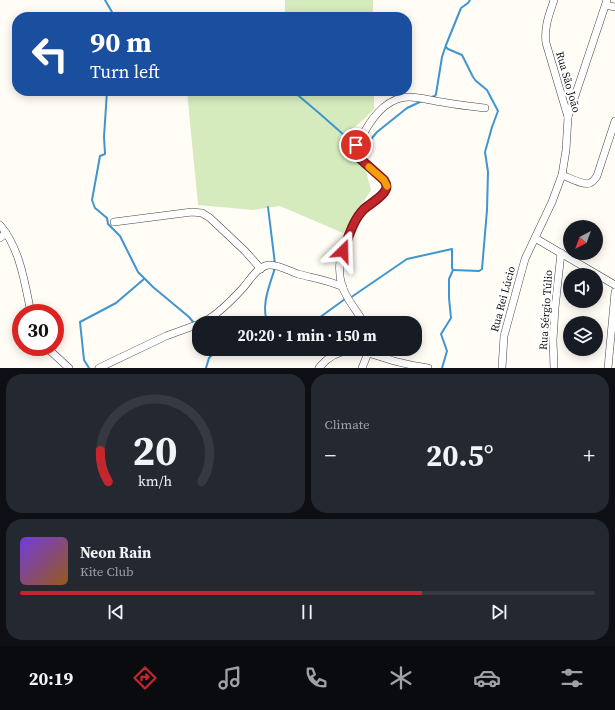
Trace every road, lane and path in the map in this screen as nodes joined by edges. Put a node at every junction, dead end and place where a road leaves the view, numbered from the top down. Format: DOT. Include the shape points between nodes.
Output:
graph roads {
  1 [pos="554,0"];
  2 [pos="606,2"];
  3 [pos="615,7"];
  4 [pos="485,108"];
  5 [pos="568,117"];
  6 [pos="615,121"];
  7 [pos="562,175"];
  8 [pos="114,222"];
  9 [pos="0,225"];
  10 [pos="6,233"];
  11 [pos="0,238"];
  12 [pos="535,238"];
  13 [pos="561,253"];
  14 [pos="579,260"];
  15 [pos="260,269"];
  16 [pos="615,285"];
  17 [pos="343,286"];
  18 [pos="615,292"];
  19 [pos="29,304"];
  20 [pos="213,316"];
  21 [pos="360,316"];
  22 [pos="192,326"];
  23 [pos="56,356"];
  24 [pos="332,356"];
  25 [pos="366,356"];
  26 [pos="383,356"];
  27 [pos="69,368"];
  28 [pos="99,368"];
  29 [pos="319,368"];
  30 [pos="362,368"];
  31 [pos="428,368"];
  32 [pos="502,368"];
  33 [pos="554,368"];
  34 [pos="608,368"];
  1 -- 5 [label="street, Rua São João" via="546,24 545,38"];
  2 -- 3 [label="street"];
  2 -- 5 [label="street"];
  4 -- 17 [label="street" via="404,98 382,109 371,122 355,150 357,156 384,180 387,188 365,208 350,232 340,262"];
  5 -- 7 [label="street, Rua São João"];
  6 -- 7 [label="street" via="593,182 588,184"];
  7 -- 12 [label="street, Rua São João"];
  8 -- 15 [label="street" via="192,212 202,213 246,251"];
  9 -- 10 [label="street"];
  10 -- 11 [label="street"];
  10 -- 19 [label="street" via="13,244"];
  12 -- 13 [label="street"];
  12 -- 32 [label="street, Rua Rei Lúcio" via="525,259 507,324"];
  13 -- 33 [label="street, Rua Sérgio Túlio" via="555,308"];
  14 -- 16 [label="street"];
  15 -- 17 [label="street" via="268,265 277,266"];
  15 -- 20 [label="street"];
  17 -- 21 [label="street"];
  18 -- 34 [label="street"];
  22 -- 28 [label="street"];
  23 -- 27 [label="street"];
  24 -- 29 [label="street"];
  25 -- 30 [label="street"];
  26 -- 31 [label="street"];
}
